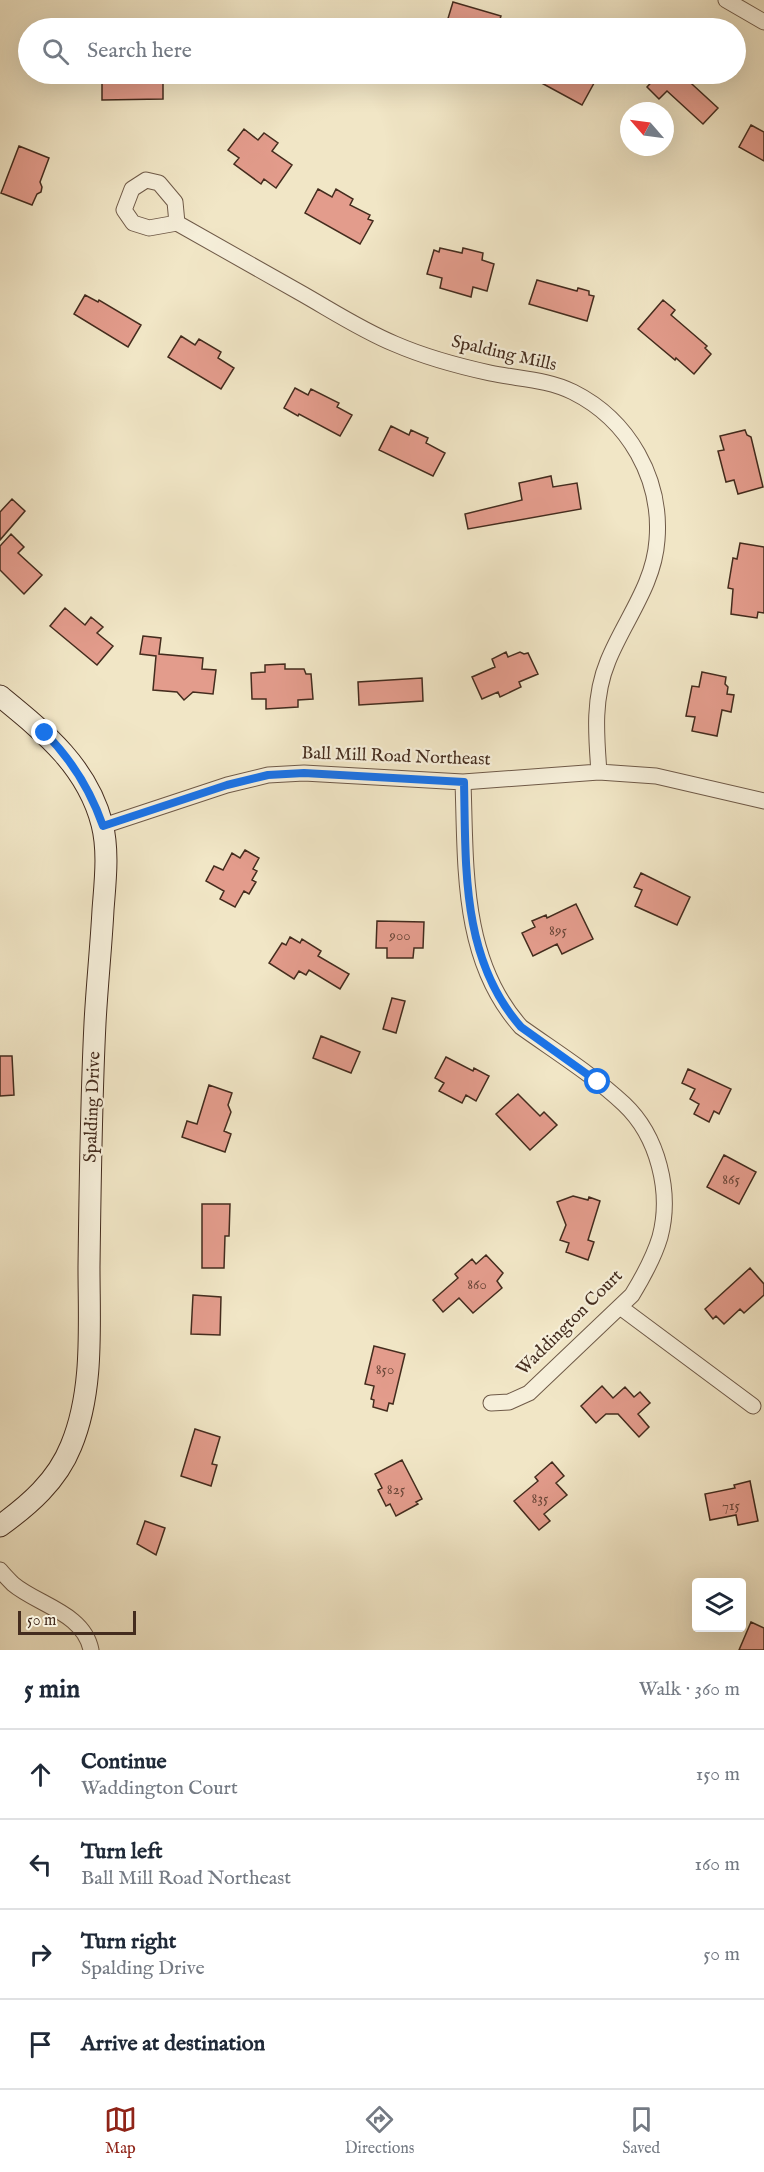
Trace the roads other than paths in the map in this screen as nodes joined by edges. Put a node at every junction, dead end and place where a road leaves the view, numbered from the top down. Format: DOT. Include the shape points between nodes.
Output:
graph roads {
  1 [pos="726,0"];
  2 [pos="764,22"];
  3 [pos="177,223"];
  4 [pos="0,696"];
  5 [pos="599,772"];
  6 [pos="464,782"];
  7 [pos="764,801"];
  8 [pos="103,826"];
  9 [pos="620,1307"];
  10 [pos="491,1403"];
  11 [pos="753,1406"];
  12 [pos="0,1526"];
  13 [pos="0,1570"];
  14 [pos="91,1650"];
  1 -- 2 [label="street"];
  3 -- 5 [label="street, Spalding Mills" via="395,344 456,365 541,381 573,392 603,411 629,438 652,486 657,541 647,584 600,684 595,718"];
  4 -- 8 [label="street, Spalding Drive" via="63,751 88,788"];
  5 -- 6 [label="street, Ball Mill Road Northeast"];
  5 -- 7 [label="street, Ball Mill Road Northeast" via="656,776"];
  6 -- 8 [label="street, Ball Mill Road Northeast" via="304,773 268,775"];
  6 -- 9 [label="street, Waddington Court" via="469,908 480,954 495,988 521,1027 626,1106 645,1130 658,1161 664,1198 660,1236 644,1277"];
  8 -- 12 [label="street, Spalding Drive" via="106,870 95,1023 88,1347 83,1409 71,1447 48,1484"];
  9 -- 10 [label="street, Waddington Court" via="529,1393 509,1402"];
  9 -- 11 [label="street"];
  13 -- 14 [label="street" via="14,1585 74,1621"];
}
